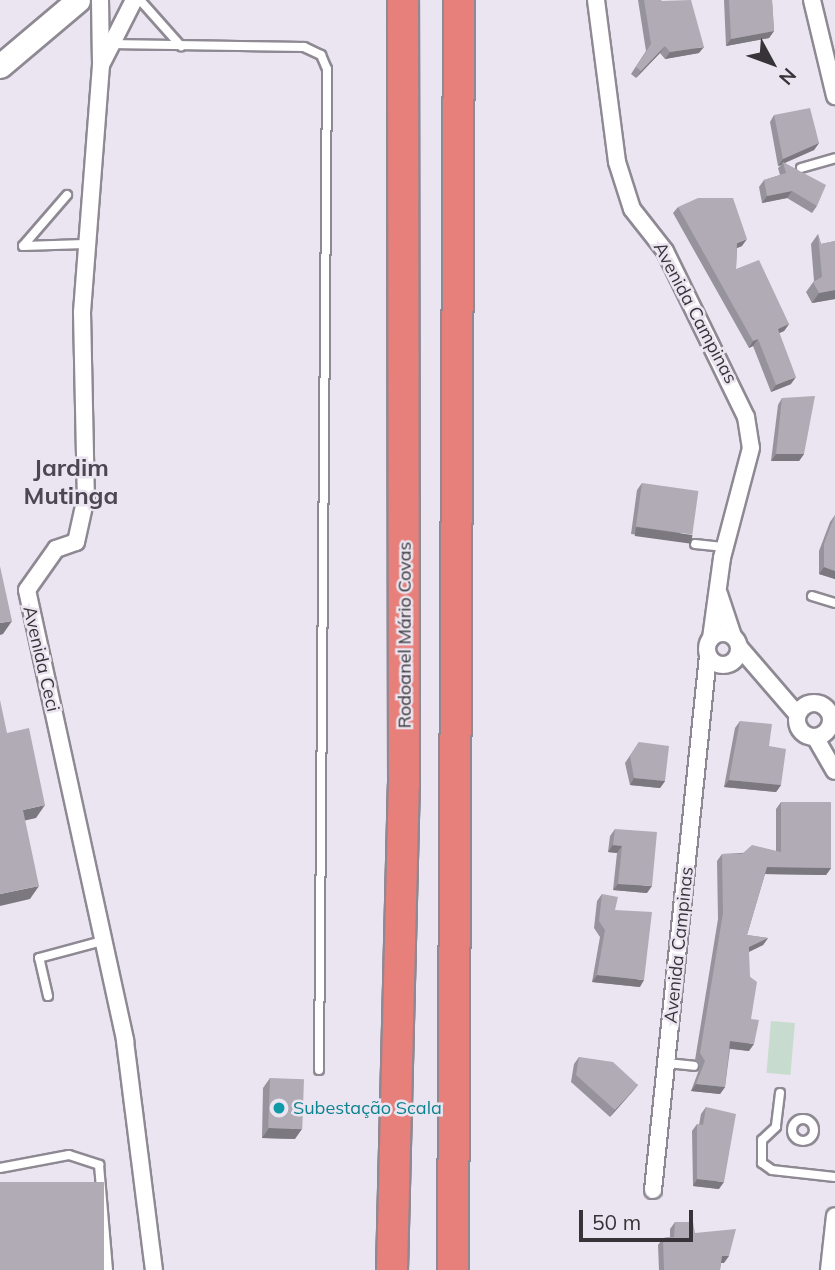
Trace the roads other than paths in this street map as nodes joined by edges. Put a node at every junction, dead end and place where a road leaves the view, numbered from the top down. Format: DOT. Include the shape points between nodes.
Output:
graph roads {
  1 [pos="100,0"];
  2 [pos="137,0"];
  3 [pos="403,0"];
  4 [pos="459,0"];
  5 [pos="596,0"];
  6 [pos="813,0"];
  7 [pos="67,1"];
  8 [pos="105,44"];
  9 [pos="181,46"];
  10 [pos="0,66"];
  11 [pos="835,96"];
  12 [pos="835,158"];
  13 [pos="802,168"];
  14 [pos="67,195"];
  15 [pos="85,244"];
  16 [pos="695,544"];
  17 [pos="725,547"];
  18 [pos="717,588"];
  19 [pos="812,596"];
  20 [pos="835,603"];
  21 [pos="727,653"];
  22 [pos="835,692"];
  23 [pos="824,706"];
  24 [pos="797,714"];
  25 [pos="815,737"];
  26 [pos="835,771"];
  27 [pos="102,941"];
  28 [pos="48,996"];
  29 [pos="667,1063"];
  30 [pos="694,1066"];
  31 [pos="318,1070"];
  32 [pos="780,1093"];
  33 [pos="776,1127"];
  34 [pos="792,1128"];
  35 [pos="0,1168"];
  36 [pos="835,1177"];
  37 [pos="653,1190"];
  38 [pos="835,1216"];
  39 [pos="108,1270"];
  40 [pos="154,1270"];
  41 [pos="392,1270"];
  42 [pos="453,1270"];
  43 [pos="829,1270"];
  1 -- 8 [label="street, Avenida Ceci"];
  2 -- 8 [label="street, Avenida Ceci"];
  2 -- 9 [label="lane"];
  3 -- 41 [label="highway, Rodoanel Mário Covas" via="405,758"];
  4 -- 42 [label="highway"];
  5 -- 17 [label="street, Avenida Campinas" via="617,162 632,209 665,251 746,417 751,448"];
  6 -- 11 [label="street"];
  7 -- 10 [label="main road"];
  8 -- 9 [label="lane"];
  8 -- 15 [label="street, Avenida Ceci"];
  9 -- 31 [label="lane" via="304,47 321,55 327,69"];
  12 -- 13 [label="lane"];
  14 -- 15 [label="lane" via="22,243 30,251"];
  15 -- 27 [label="street, Avenida Ceci" via="86,498 76,542 56,548 27,590"];
  16 -- 17 [label="lane"];
  17 -- 18 [label="street, Avenida Campinas"];
  18 -- 21 [label="street, Avenida Campinas"];
  18 -- 21 [label="street, Avenida Campinas" via="711,638"];
  19 -- 20 [label="lane"];
  21 -- 24 [label="street" via="769,683"];
  21 -- 29 [label="street, Avenida Campinas" via="704,700"];
  22 -- 23 [label="street"];
  23 -- 24 [label="street" via="808,703"];
  23 -- 25 [label="street" via="829,728"];
  24 -- 25 [label="street" via="800,730"];
  25 -- 26 [label="street"];
  27 -- 28 [label="lane" via="39,958"];
  27 -- 40 [label="street, Avenida Ceci" via="125,1041"];
  29 -- 30 [label="lane"];
  29 -- 37 [label="street, Avenida Campinas"];
  32 -- 33 [label="lane"];
  33 -- 34 [label="lane"];
  33 -- 36 [label="lane" via="762,1140 765,1167"];
  35 -- 39 [label="lane" via="69,1155 99,1165"];
  38 -- 43 [label="street"];
}
